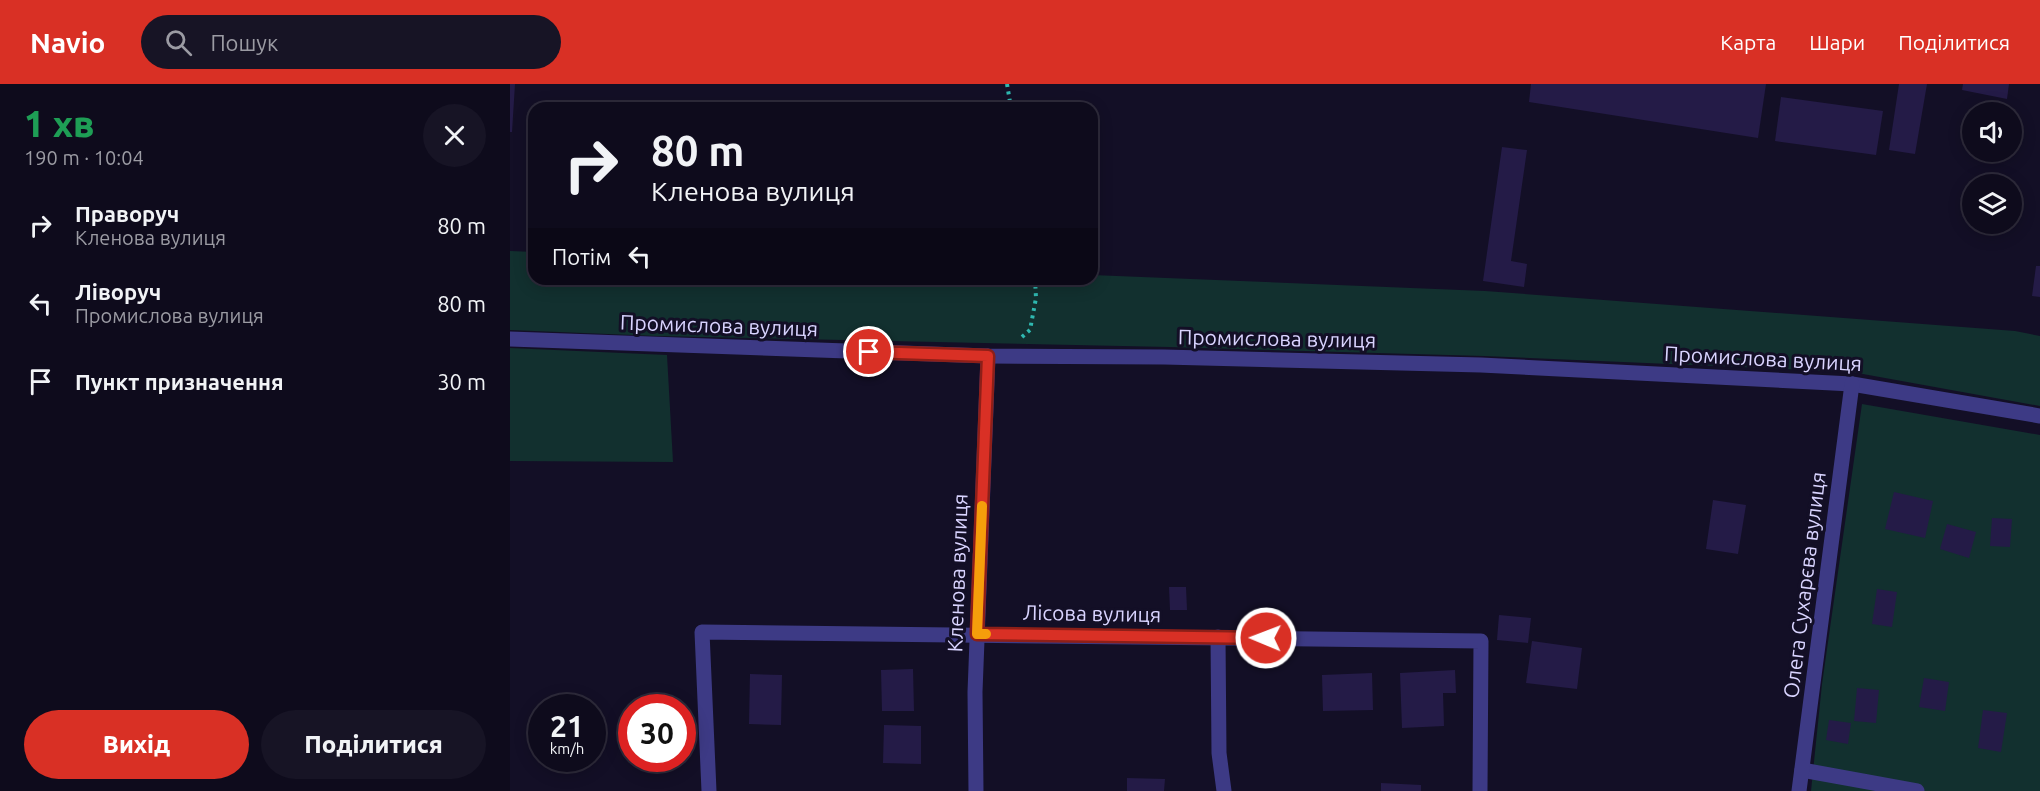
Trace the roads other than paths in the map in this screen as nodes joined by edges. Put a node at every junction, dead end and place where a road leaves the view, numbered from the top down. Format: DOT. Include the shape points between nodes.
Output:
graph roads {
  1 [pos="510,339"];
  2 [pos="988,356"];
  3 [pos="1852,384"];
  4 [pos="2040,416"];
  5 [pos="977,634"];
  6 [pos="1218,637"];
  7 [pos="1802,770"];
  8 [pos="709,791"];
  9 [pos="976,791"];
  10 [pos="1224,791"];
  11 [pos="1480,791"];
  12 [pos="1799,791"];
  13 [pos="1917,791"];
  1 -- 2 [label="street, Промислова вулиця"];
  2 -- 3 [label="street, Промислова вулиця" via="1481,365"];
  2 -- 5 [label="street, Кленова вулиця"];
  3 -- 4 [label="street, Промислова вулиця"];
  3 -- 7 [label="street, Олега Сухарєва вулиця"];
  5 -- 6 [label="street, Лісова вулиця"];
  5 -- 8 [label="street, Лісова вулиця" via="702,632"];
  5 -- 9 [label="street, Кленова вулиця"];
  6 -- 10 [label="street" via="1218,753"];
  6 -- 11 [label="street, Лісова вулиця" via="1481,641"];
  7 -- 12 [label="street, Олега Сухарєва вулиця"];
  7 -- 13 [label="street"];
}
